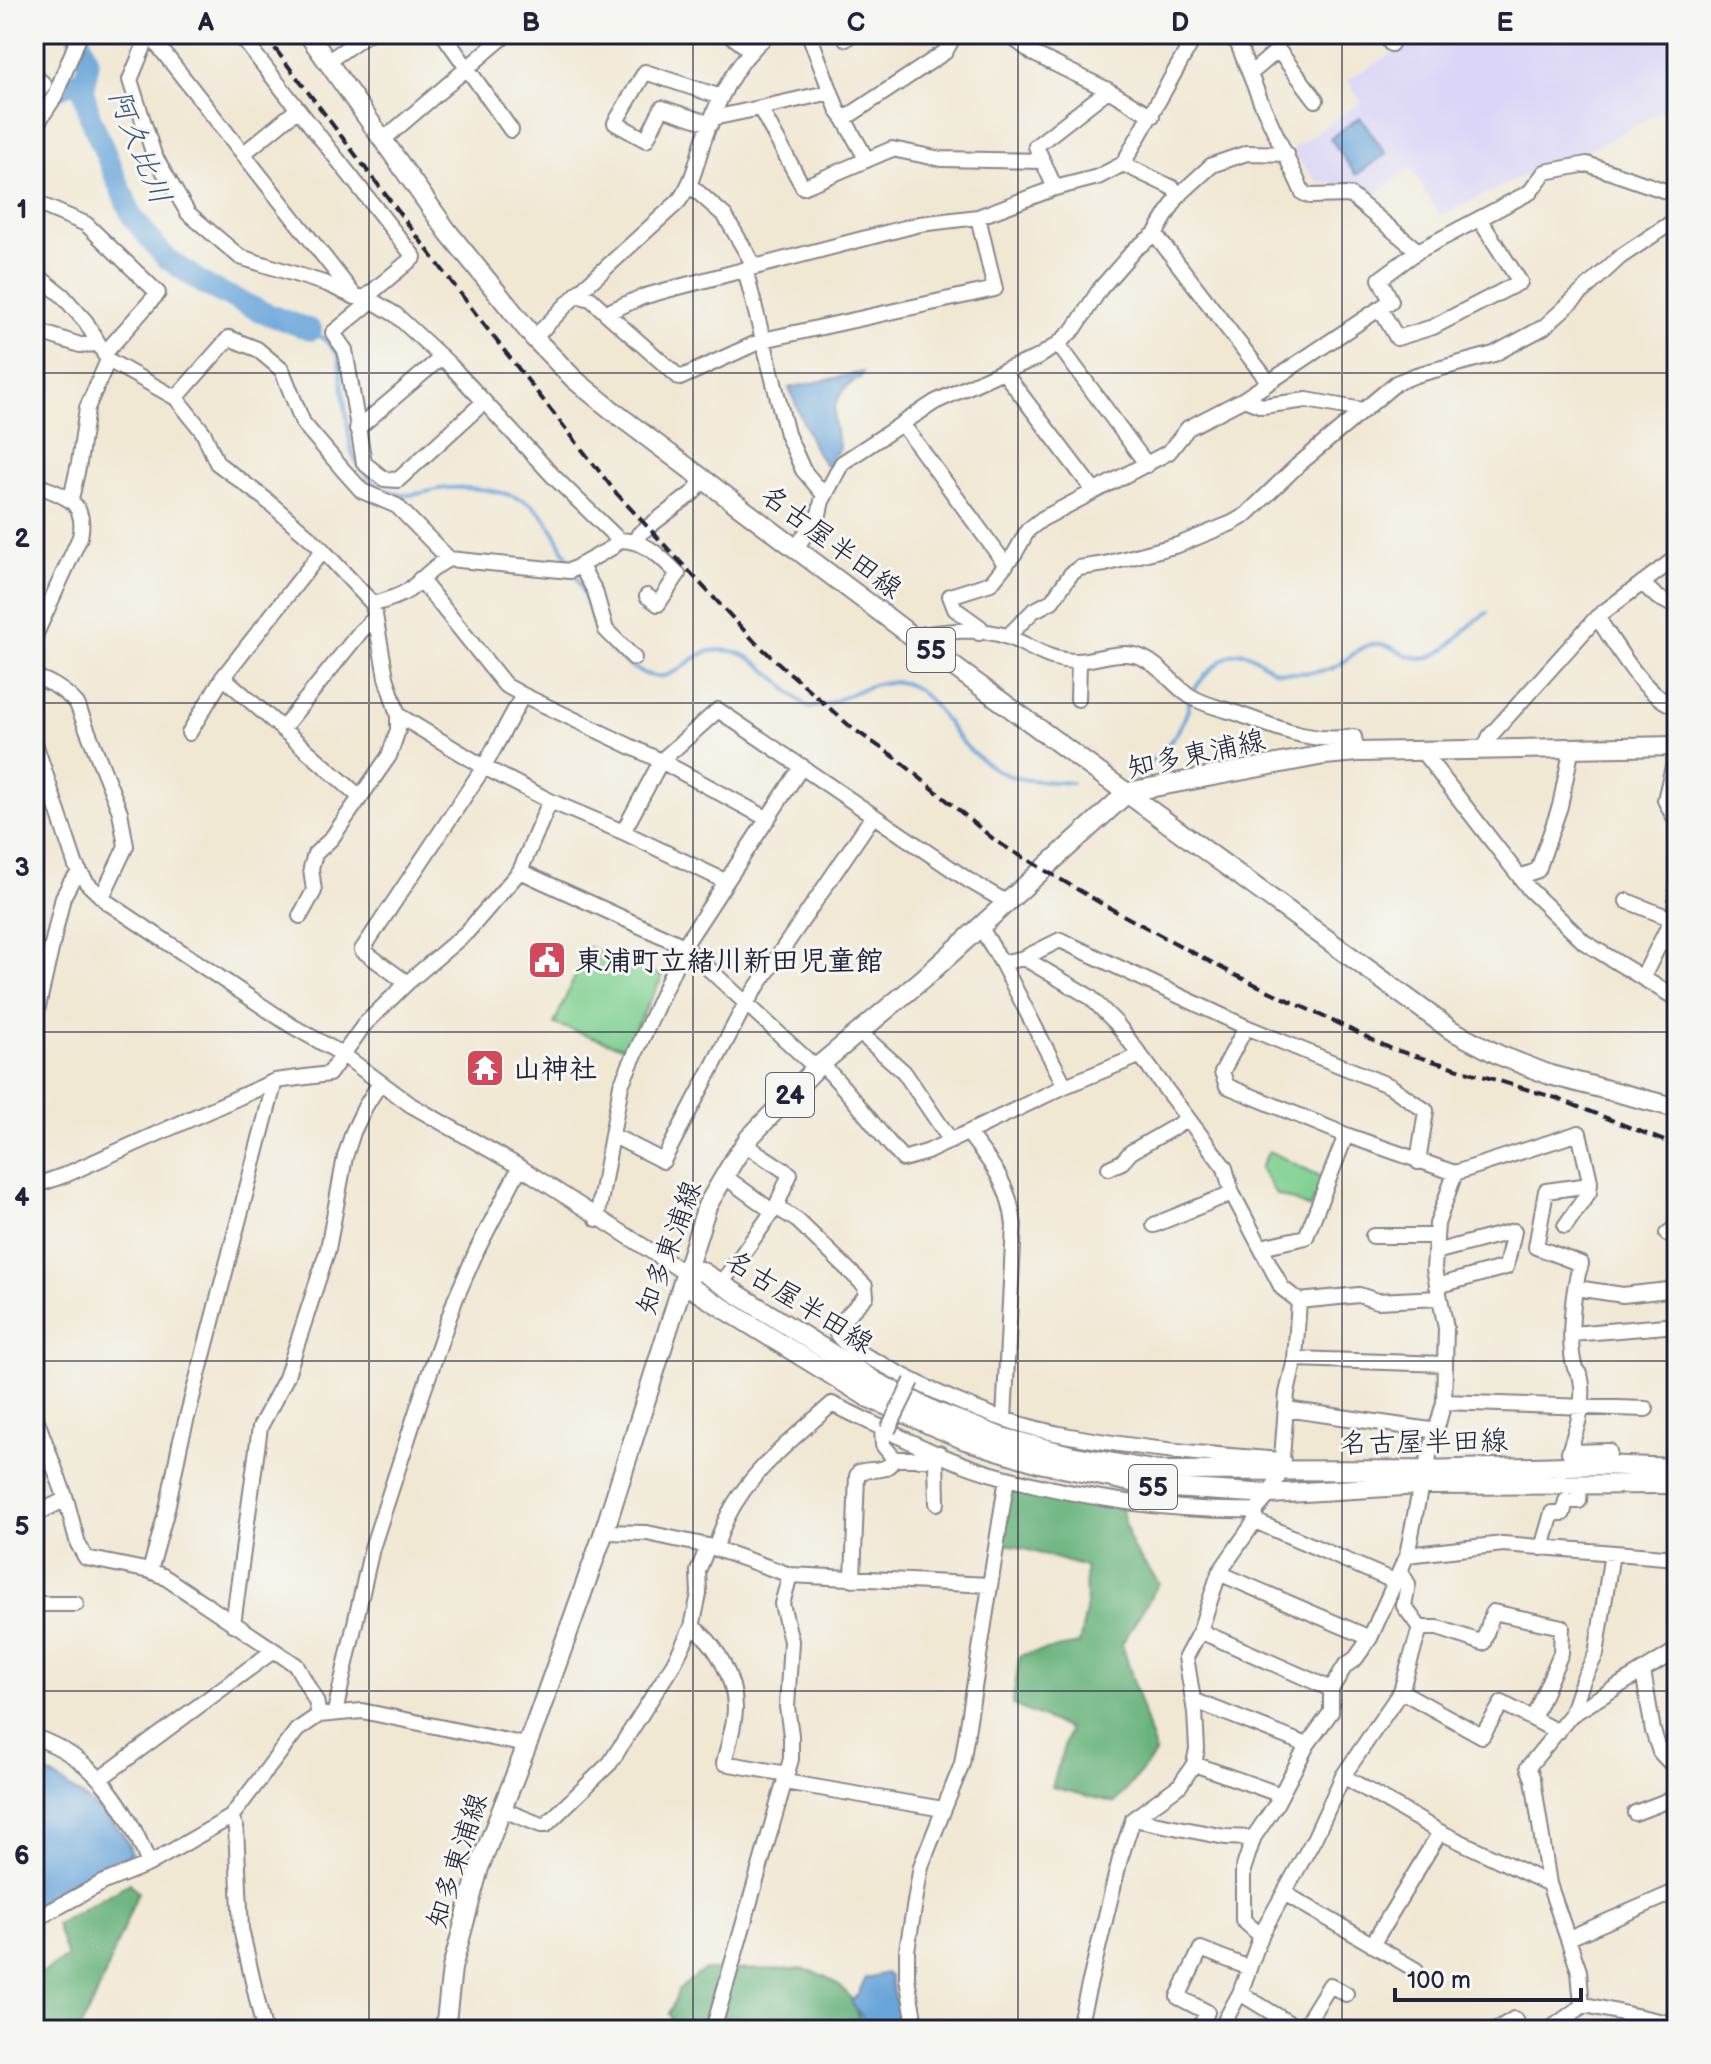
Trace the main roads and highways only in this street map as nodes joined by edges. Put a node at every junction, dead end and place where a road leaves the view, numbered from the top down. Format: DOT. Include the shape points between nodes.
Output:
graph roads {
  1 [pos="308,34"];
  2 [pos="1677,748"];
  3 [pos="1128,792"];
  4 [pos="1677,1108"];
  5 [pos="685,1273"];
  6 [pos="1677,1468"];
  7 [pos="1424,1478"];
  8 [pos="1677,1484"];
  9 [pos="445,2030"];
  1 -- 3 [label="main road, 名古屋半田線 / 55" via="448,232 575,380"];
  2 -- 3 [label="main road, 知多東浦線" via="1357,752"];
  3 -- 4 [label="main road, 名古屋半田線 / 55" via="1451,1030 1550,1075"];
  3 -- 5 [label="main road, 知多東浦線 / 24" via="981,928 819,1066 744,1144 707,1206"];
  5 -- 7 [label="main road, 名古屋半田線 / 55" via="701,1271 878,1383 1001,1437 1158,1471 1282,1466"];
  5 -- 7 [label="main road, 名古屋半田線 / 55" via="691,1288 869,1398 965,1440 1039,1463 1155,1487 1270,1494"];
  5 -- 9 [label="main road, 知多東浦線 / 24" via="604,1532 464,1917"];
  6 -- 7 [label="main road, 名古屋半田線 / 55" via="1608,1466"];
  7 -- 8 [label="main road, 名古屋半田線 / 55"];
}
